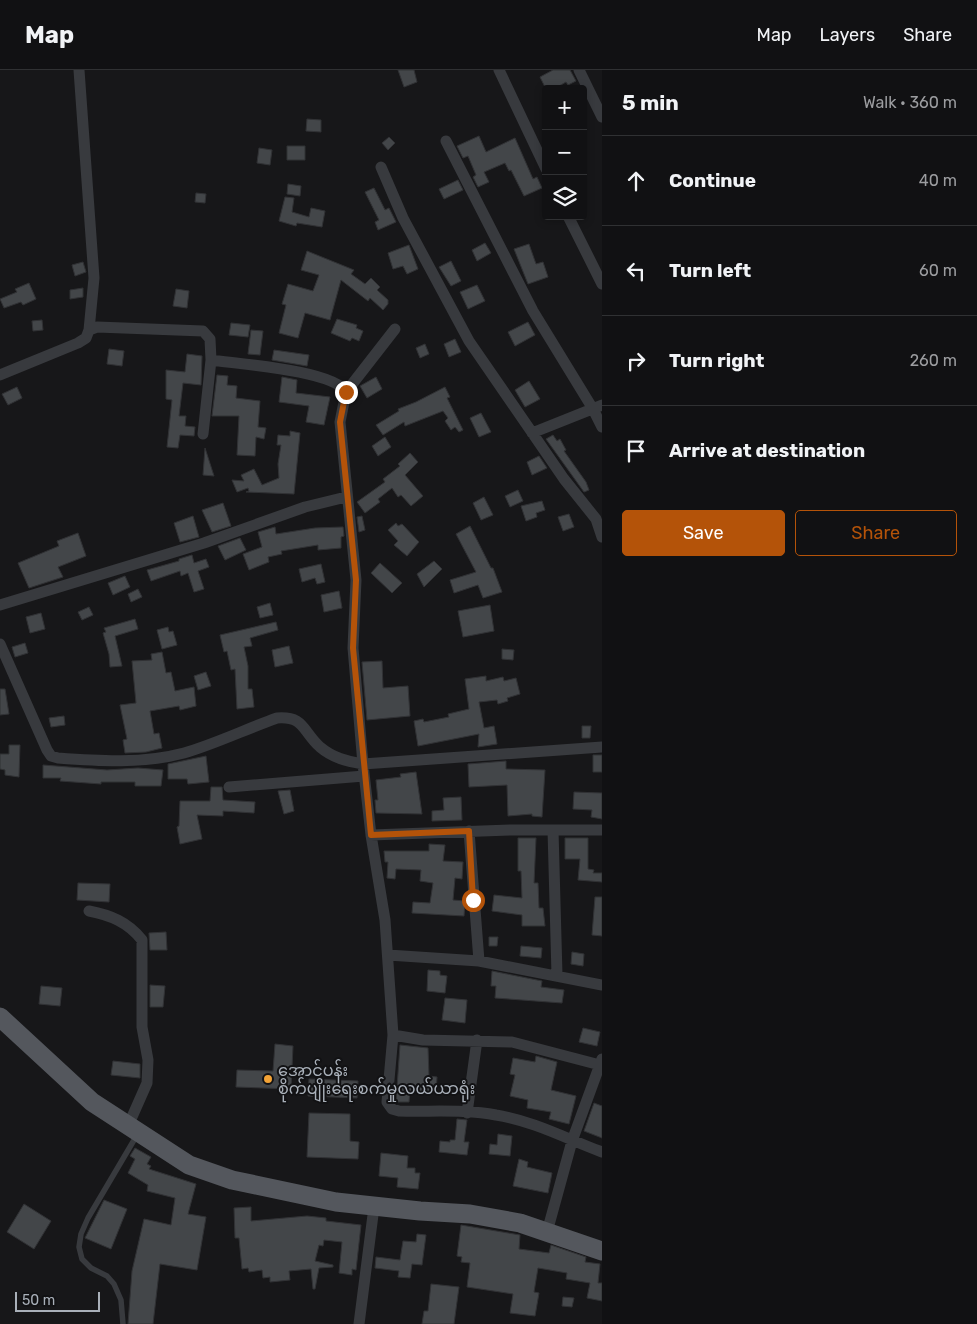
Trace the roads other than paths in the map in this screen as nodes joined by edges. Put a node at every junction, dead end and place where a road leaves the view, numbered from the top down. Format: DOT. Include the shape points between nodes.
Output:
graph roads {
  1 [pos="79,70"];
  2 [pos="499,70"];
  3 [pos="578,70"];
  4 [pos="602,116"];
  5 [pos="446,141"];
  6 [pos="542,161"];
  7 [pos="381,167"];
  8 [pos="570,220"];
  9 [pos="602,284"];
  10 [pos="395,329"];
  11 [pos="89,330"];
  12 [pos="211,360"];
  13 [pos="0,375"];
  14 [pos="346,392"];
  15 [pos="598,407"];
  16 [pos="602,427"];
  17 [pos="532,433"];
  18 [pos="203,434"];
  19 [pos="346,497"];
  20 [pos="602,537"];
  21 [pos="0,605"];
  22 [pos="0,644"];
  23 [pos="602,747"];
  24 [pos="364,770"];
  25 [pos="229,787"];
  26 [pos="553,830"];
  27 [pos="602,830"];
  28 [pos="469,831"];
  29 [pos="371,835"];
  30 [pos="88,911"];
  31 [pos="388,955"];
  32 [pos="479,961"];
  33 [pos="556,974"];
  34 [pos="602,985"];
  35 [pos="0,1017"];
  36 [pos="393,1035"];
  37 [pos="477,1040"];
  38 [pos="601,1062"];
  39 [pos="467,1113"];
  40 [pos="133,1130"];
  41 [pos="572,1141"];
  42 [pos="602,1152"];
  43 [pos="374,1207"];
  44 [pos="546,1232"];
  45 [pos="602,1252"];
  46 [pos="123,1324"];
  47 [pos="359,1324"];
  1 -- 11 [label="street" via="94,278"];
  2 -- 6 [label="street"];
  3 -- 4 [label="street"];
  5 -- 15 [label="street" via="533,311"];
  7 -- 17 [label="street" via="403,218 469,342"];
  8 -- 9 [label="street"];
  10 -- 14 [label="street"];
  11 -- 12 [label="street" via="97,327 203,331 210,339"];
  11 -- 13 [label="street" via="86,338 78,343"];
  12 -- 14 [label="street" via="298,371 337,383"];
  12 -- 18 [label="street"];
  14 -- 19 [label="street" via="340,422"];
  15 -- 16 [label="street"];
  15 -- 17 [label="street"];
  17 -- 20 [label="street" via="596,519"];
  19 -- 21 [label="street" via="305,507 204,543"];
  19 -- 24 [label="street" via="356,580 353,648"];
  22 -- 24 [label="street" via="51,756 112,761 183,753 277,718 289,717 296,719 319,746 338,759"];
  23 -- 24 [label="street"];
  24 -- 25 [label="street"];
  24 -- 29 [label="street"];
  26 -- 27 [label="street"];
  26 -- 28 [label="street"];
  26 -- 33 [label="street"];
  28 -- 29 [label="street"];
  28 -- 32 [label="street"];
  29 -- 31 [label="street" via="386,920"];
  30 -- 40 [label="street" via="110,915 134,930 142,940 142,1027 148,1060 147,1083"];
  31 -- 32 [label="street"];
  31 -- 36 [label="street"];
  32 -- 33 [label="street"];
  33 -- 34 [label="street"];
  35 -- 40 [label="main road" via="92,1102"];
  36 -- 37 [label="street" via="424,1040"];
  36 -- 39 [label="street" via="387,1102 392,1109"];
  37 -- 38 [label="street" via="512,1042"];
  37 -- 39 [label="street"];
  38 -- 41 [label="street"];
  39 -- 41 [label="street" via="495,1114 548,1129"];
  40 -- 43 [label="main road" via="189,1165 232,1180"];
  40 -- 46 [label="lane" via="80,1234 79,1247 82,1259 114,1284 121,1300"];
  41 -- 42 [label="street"];
  41 -- 44 [label="street"];
  43 -- 44 [label="main road" via="470,1214 520,1223"];
  43 -- 47 [label="street"];
  44 -- 45 [label="main road"];
}
